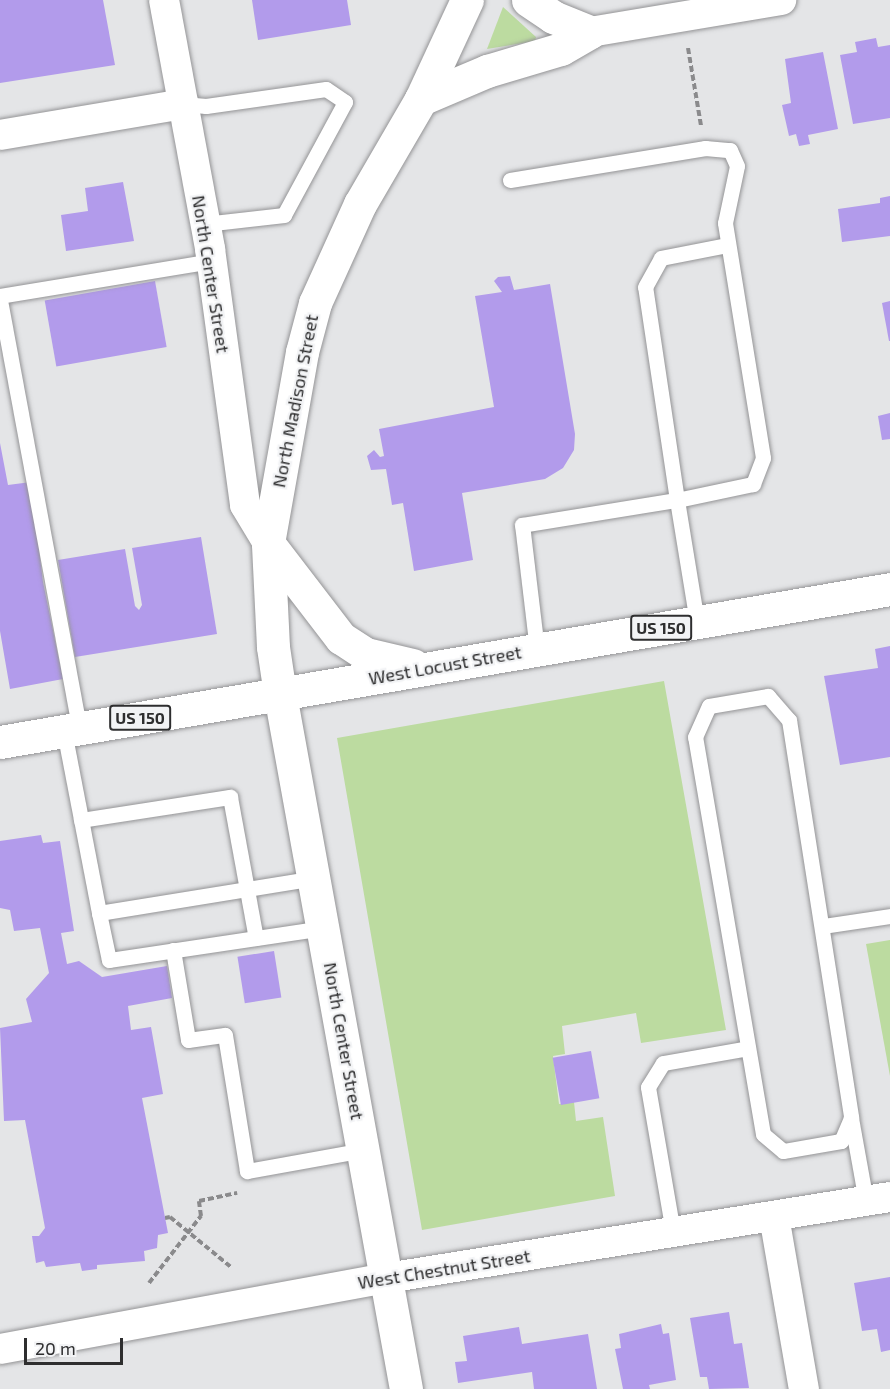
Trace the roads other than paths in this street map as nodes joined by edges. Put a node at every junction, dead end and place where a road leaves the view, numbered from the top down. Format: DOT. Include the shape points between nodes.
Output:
graph roads {
  1 [pos="164,0"];
  2 [pos="467,0"];
  3 [pos="528,0"];
  4 [pos="781,0"];
  5 [pos="696,7"];
  6 [pos="590,32"];
  7 [pos="421,99"];
  8 [pos="183,104"];
  9 [pos="0,135"];
  10 [pos="510,180"];
  11 [pos="205,224"];
  12 [pos="727,245"];
  13 [pos="211,261"];
  14 [pos="0,298"];
  15 [pos="677,501"];
  16 [pos="268,543"];
  17 [pos="890,589"];
  18 [pos="697,622"];
  19 [pos="537,650"];
  20 [pos="432,667"];
  21 [pos="280,694"];
  22 [pos="72,729"];
  23 [pos="0,742"];
  24 [pos="81,820"];
  25 [pos="314,878"];
  26 [pos="247,889"];
  27 [pos="99,913"];
  28 [pos="890,916"];
  29 [pos="823,926"];
  30 [pos="323,928"];
  31 [pos="256,938"];
  32 [pos="173,950"];
  33 [pos="748,1048"];
  34 [pos="851,1118"];
  35 [pos="364,1150"];
  36 [pos="878,1199"];
  37 [pos="774,1216"];
  38 [pos="673,1232"];
  39 [pos="387,1278"];
  40 [pos="0,1349"];
  41 [pos="406,1389"];
  42 [pos="804,1389"];
  1 -- 8 [label="street, North Center Street"];
  2 -- 7 [label="main road, North Madison Street"];
  3 -- 6 [label="main road" via="553,17"];
  4 -- 5 [label="street"];
  5 -- 6 [label="street"];
  6 -- 7 [label="main road" via="561,49 487,71"];
  7 -- 16 [label="main road, North Madison Street" via="360,204 315,303 302,352"];
  8 -- 9 [label="street"];
  8 -- 11 [label="street, North Center Street"];
  8 -- 11 [label="lane" via="206,106 326,89 345,102 284,215"];
  10 -- 12 [label="lane" via="705,148 730,150 737,166 725,223"];
  11 -- 13 [label="street, North Center Street"];
  12 -- 15 [label="lane" via="661,258 645,287"];
  12 -- 15 [label="lane" via="763,458 753,484"];
  13 -- 14 [label="lane"];
  13 -- 16 [label="street, North Center Street" via="245,505"];
  14 -- 22 [label="lane"];
  15 -- 18 [label="lane"];
  15 -- 19 [label="lane" via="522,525"];
  16 -- 20 [label="main road" via="341,639 366,654"];
  16 -- 21 [label="main road, North Madison Street" via="273,648"];
  17 -- 18 [label="main road, West Locust Street / US 150"];
  18 -- 19 [label="main road, West Locust Street / US 150"];
  19 -- 20 [label="main road, West Locust Street / US 150"];
  20 -- 21 [label="main road, West Locust Street / US 150"];
  21 -- 22 [label="main road, West Locust Street / US 150"];
  21 -- 25 [label="main road, North Center Street"];
  22 -- 23 [label="main road, West Locust Street / US 150"];
  22 -- 24 [label="lane"];
  24 -- 26 [label="lane" via="230,796"];
  24 -- 27 [label="lane"];
  25 -- 26 [label="lane"];
  25 -- 30 [label="main road, North Center Street"];
  26 -- 27 [label="lane"];
  26 -- 31 [label="lane"];
  27 -- 32 [label="lane" via="109,960"];
  28 -- 29 [label="lane"];
  29 -- 33 [label="lane" via="789,720 768,696 709,706 695,737"];
  29 -- 34 [label="lane"];
  30 -- 31 [label="lane"];
  30 -- 35 [label="main road, North Center Street"];
  31 -- 32 [label="lane"];
  32 -- 35 [label="lane" via="188,1040 225,1035 247,1171"];
  33 -- 34 [label="lane" via="763,1134 783,1151 841,1141"];
  33 -- 38 [label="lane" via="663,1063 648,1087"];
  34 -- 36 [label="lane"];
  35 -- 39 [label="main road, North Center Street"];
  36 -- 37 [label="street, West Chestnut Street"];
  37 -- 38 [label="street, West Chestnut Street"];
  37 -- 42 [label="street"];
  38 -- 39 [label="street, West Chestnut Street"];
  39 -- 40 [label="street, West Chestnut Street"];
  39 -- 41 [label="main road, North Center Street"];
}
